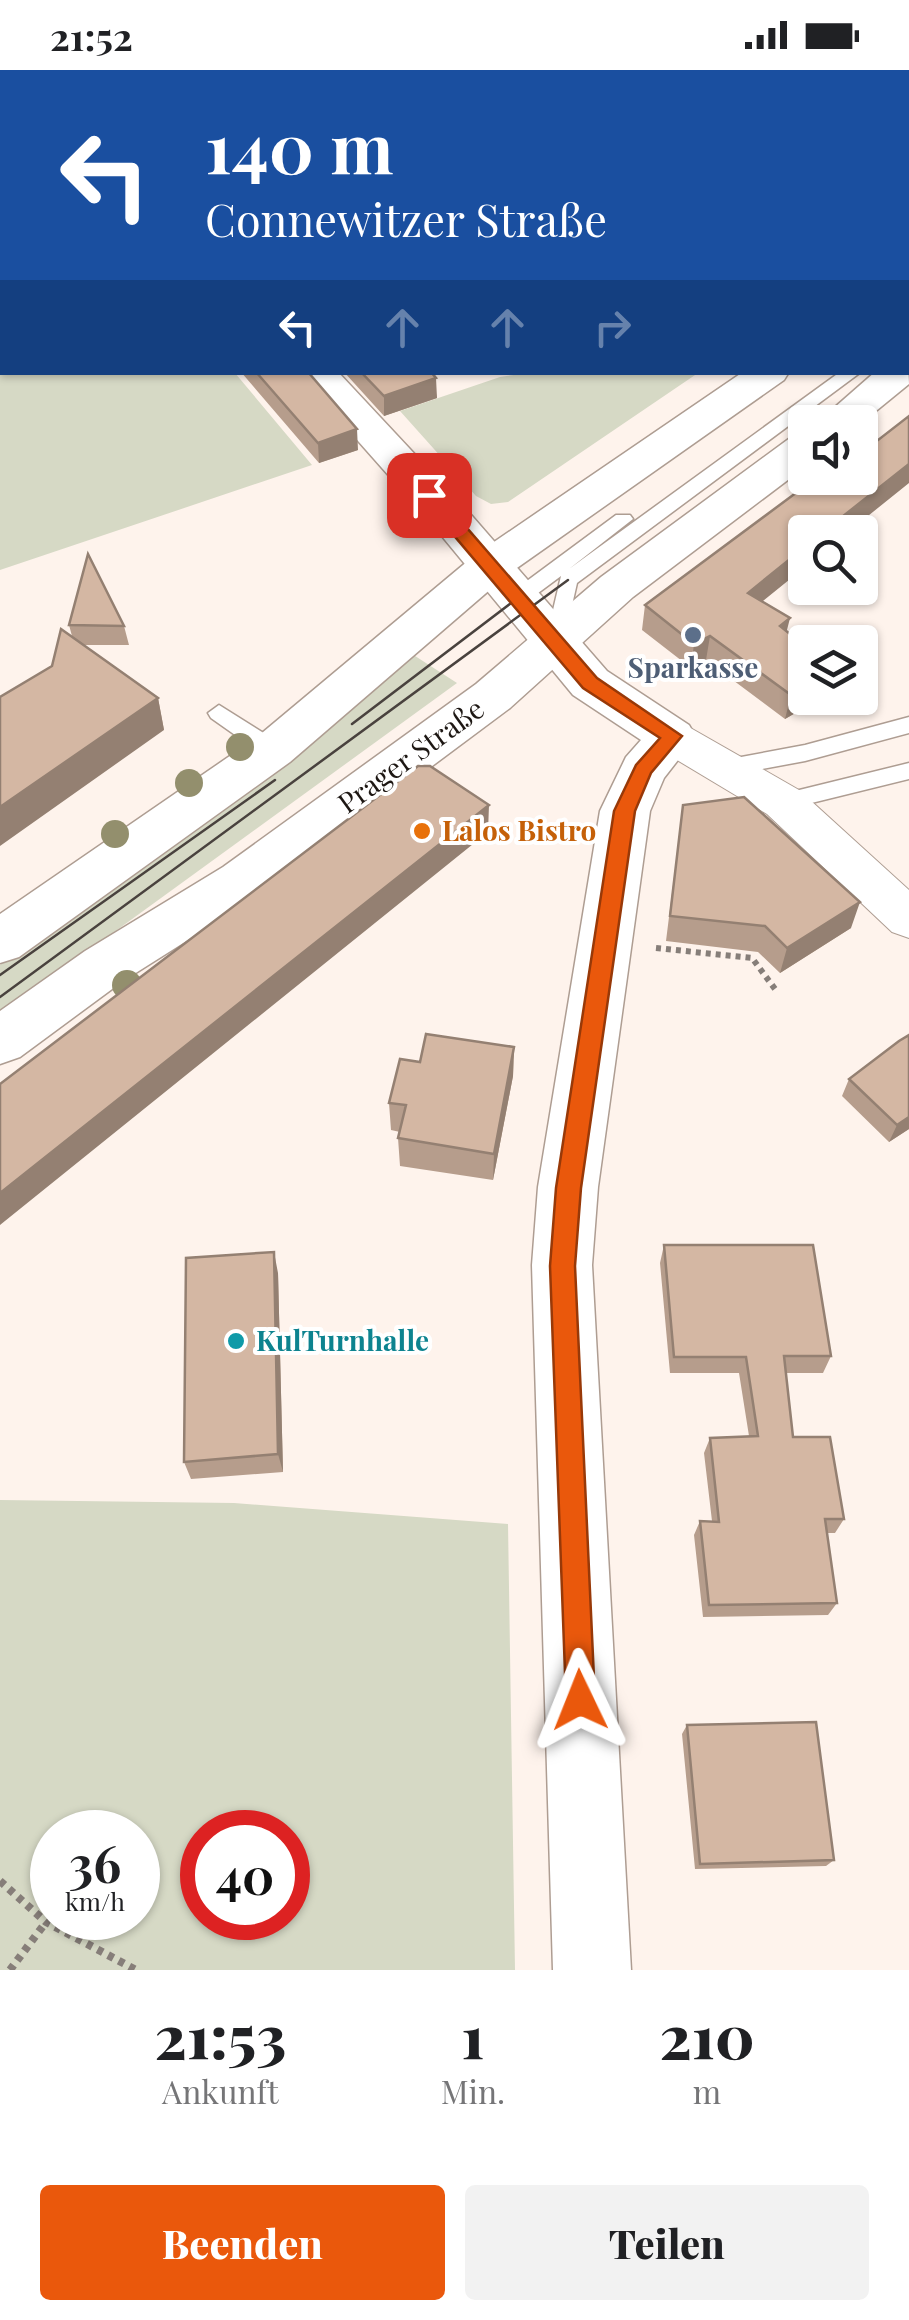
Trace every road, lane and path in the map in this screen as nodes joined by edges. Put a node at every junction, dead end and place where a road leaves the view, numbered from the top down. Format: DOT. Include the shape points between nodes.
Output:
graph roads {
  1 [pos="319,375"];
  2 [pos="766,375"];
  3 [pos="821,375"];
  4 [pos="848,375"];
  5 [pos="896,375"];
  6 [pos="859,405"];
  7 [pos="788,460"];
  8 [pos="505,581"];
  9 [pos="556,640"];
  10 [pos="219,713"];
  11 [pos="909,725"];
  12 [pos="672,736"];
  13 [pos="272,750"];
  14 [pos="725,768"];
  15 [pos="909,771"];
  16 [pos="782,802"];
  17 [pos="909,919"];
  18 [pos="0,942"];
  19 [pos="605,943"];
  20 [pos="774,990"];
  21 [pos="0,1042"];
  22 [pos="0,1881"];
  23 [pos="30,1908"];
  24 [pos="32,1940"];
  25 [pos="80,1940"];
  26 [pos="10,1970"];
  27 [pos="136,1970"];
  28 [pos="592,1970"];
  1 -- 8 [label="main road"];
  2 -- 8 [label="main road"];
  3 -- 8 [label="lane"];
  4 -- 9 [label="lane" via="568,580"];
  5 -- 6 [label="main road"];
  7 -- 9 [label="main road, Prager Straße"];
  8 -- 9 [label="main road"];
  8 -- 13 [label="main road"];
  9 -- 12 [label="main road" via="590,683"];
  9 -- 21 [label="main road, Prager Straße" via="493,696 240,881 104,966"];
  10 -- 13 [label="lane"];
  11 -- 14 [label="lane"];
  12 -- 14 [label="street"];
  12 -- 19 [label="main road" via="643,770 625,811"];
  13 -- 18 [label="main road"];
  14 -- 16 [label="street"];
  15 -- 16 [label="lane"];
  16 -- 17 [label="street"];
  19 -- 20 [label="path" via="752,958"];
  19 -- 28 [label="main road" via="562,1266"];
  22 -- 23 [label="path"];
  24 -- 26 [label="path"];
  25 -- 27 [label="path"];
}
